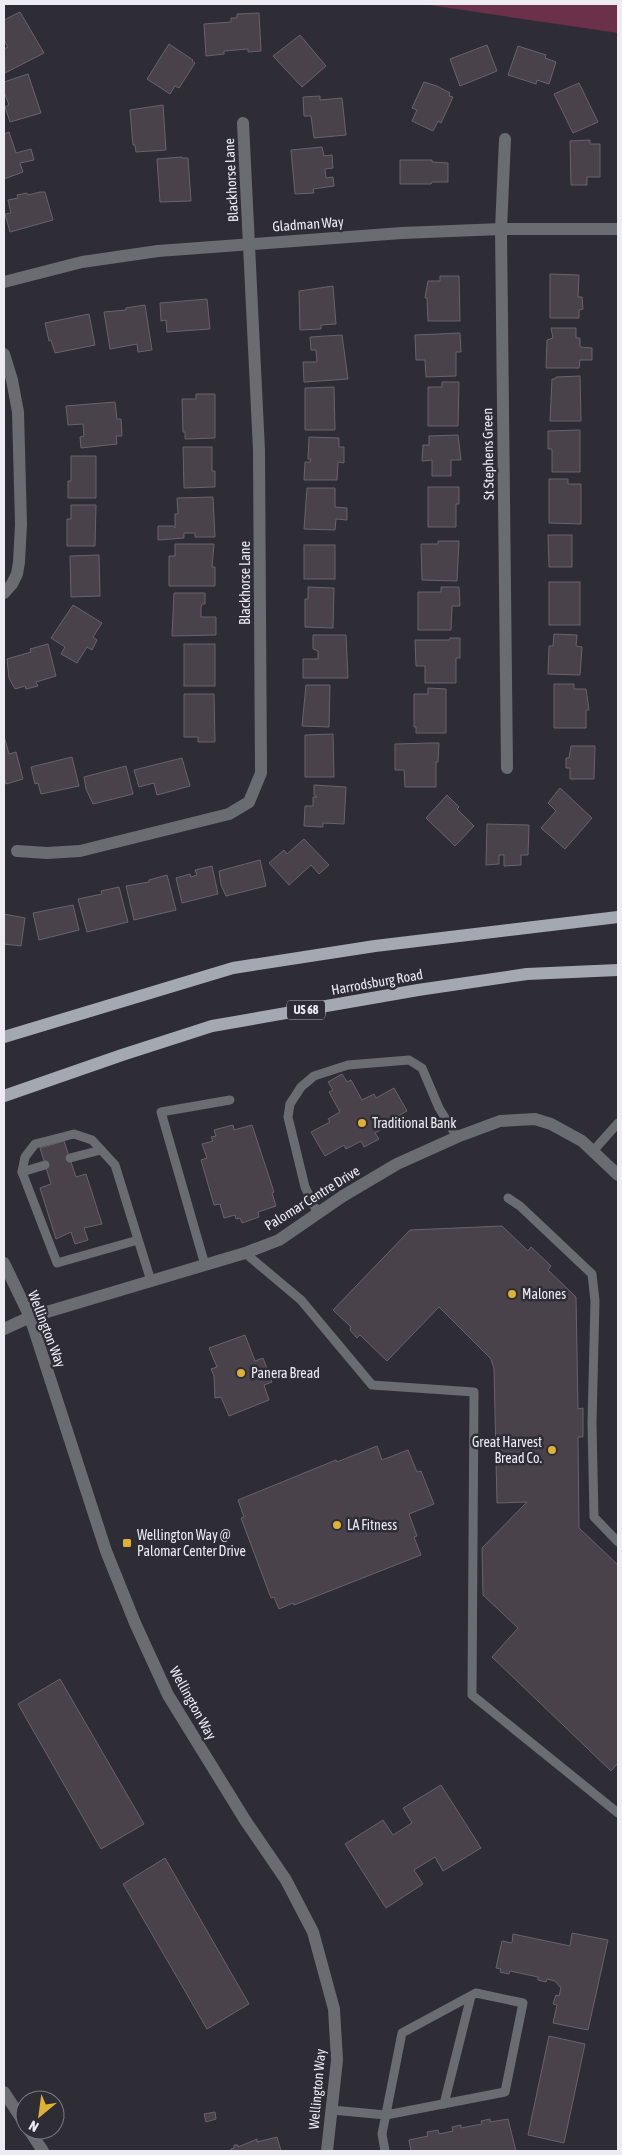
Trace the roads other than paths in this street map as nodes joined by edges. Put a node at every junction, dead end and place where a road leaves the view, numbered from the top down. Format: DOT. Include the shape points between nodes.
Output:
graph roads {
  1 [pos="243,123"];
  2 [pos="504,139"];
  3 [pos="501,229"];
  4 [pos="618,229"];
  5 [pos="249,243"];
  6 [pos="4,282"];
  7 [pos="4,354"];
  8 [pos="4,593"];
  9 [pos="507,768"];
  10 [pos="17,851"];
  11 [pos="618,917"];
  12 [pos="618,970"];
  13 [pos="4,1037"];
  14 [pos="4,1096"];
  15 [pos="230,1100"];
  16 [pos="618,1123"];
  17 [pos="457,1137"];
  18 [pos="101,1150"];
  19 [pos="594,1150"];
  20 [pos="70,1158"];
  21 [pos="45,1165"];
  22 [pos="22,1172"];
  23 [pos="618,1175"];
  24 [pos="508,1198"];
  25 [pos="318,1214"];
  26 [pos="138,1240"];
  27 [pos="245,1253"];
  28 [pos="4,1263"];
  29 [pos="205,1265"];
  30 [pos="151,1281"];
  31 [pos="30,1318"];
  32 [pos="4,1328"];
  33 [pos="618,1542"];
  34 [pos="618,1813"];
  35 [pos="471,1996"];
  36 [pos="4,2092"];
  37 [pos="444,2104"];
  38 [pos="15,2109"];
  39 [pos="332,2110"];
  40 [pos="386,2115"];
  41 [pos="36,2140"];
  42 [pos="43,2151"];
  43 [pos="327,2151"];
  44 [pos="385,2151"];
  1 -- 5 [label="street, Blackhorse Lane"];
  2 -- 3 [label="street, St Stephens Green"];
  3 -- 4 [label="street, Gladman Way"];
  3 -- 5 [label="street, Gladman Way"];
  3 -- 9 [label="street, St Stephens Green"];
  5 -- 6 [label="street, Gladman Way" via="116,256"];
  5 -- 10 [label="street, Blackhorse Lane" via="259,450 261,773 255,792 250,802 228,814 80,851"];
  7 -- 8 [label="street" via="18,412 21,507 19,562 12,584"];
  11 -- 13 [label="main road" via="375,946 233,968"];
  12 -- 14 [label="main road, Harrodsburg Road / US 68" via="526,974 212,1026"];
  15 -- 29 [label="lane" via="161,1112"];
  16 -- 19 [label="lane"];
  17 -- 19 [label="street, Palomar Centre Drive" via="500,1122 535,1119 570,1133"];
  17 -- 25 [label="street, Palomar Centre Drive" via="373,1177"];
  17 -- 25 [label="lane" via="439,1108 422,1068 410,1060 348,1064 314,1076 301,1087 290,1104 288,1117 305,1187"];
  18 -- 20 [label="lane"];
  18 -- 22 [label="lane" via="92,1140 74,1134 35,1144 25,1157"];
  18 -- 26 [label="lane" via="115,1165"];
  19 -- 23 [label="street, Palomar Centre Drive"];
  21 -- 22 [label="lane"];
  22 -- 26 [label="lane" via="57,1263"];
  24 -- 33 [label="lane" via="592,1274 595,1300 594,1517"];
  25 -- 27 [label="street, Palomar Centre Drive" via="279,1240"];
  26 -- 30 [label="lane"];
  27 -- 29 [label="street, Palomar Centre Drive"];
  27 -- 34 [label="lane" via="301,1300 372,1384 474,1392 472,1695"];
  28 -- 31 [label="street, Wellington Way"];
  29 -- 30 [label="street, Palomar Centre Drive"];
  30 -- 31 [label="street, Palomar Centre Drive"];
  31 -- 32 [label="street, Palomar Centre Drive"];
  31 -- 39 [label="street, Wellington Way" via="106,1551 168,1695 286,1880 312,1932 334,2009 337,2060"];
  35 -- 37 [label="lane"];
  35 -- 37 [label="lane" via="476,1993 524,2003 505,2092"];
  35 -- 40 [label="lane" via="402,2034"];
  36 -- 38 [label="street"];
  37 -- 40 [label="lane"];
  39 -- 40 [label="lane"];
  39 -- 43 [label="street, Wellington Way"];
  40 -- 44 [label="lane" via="382,2134"];
  41 -- 42 [label="street"];
}
